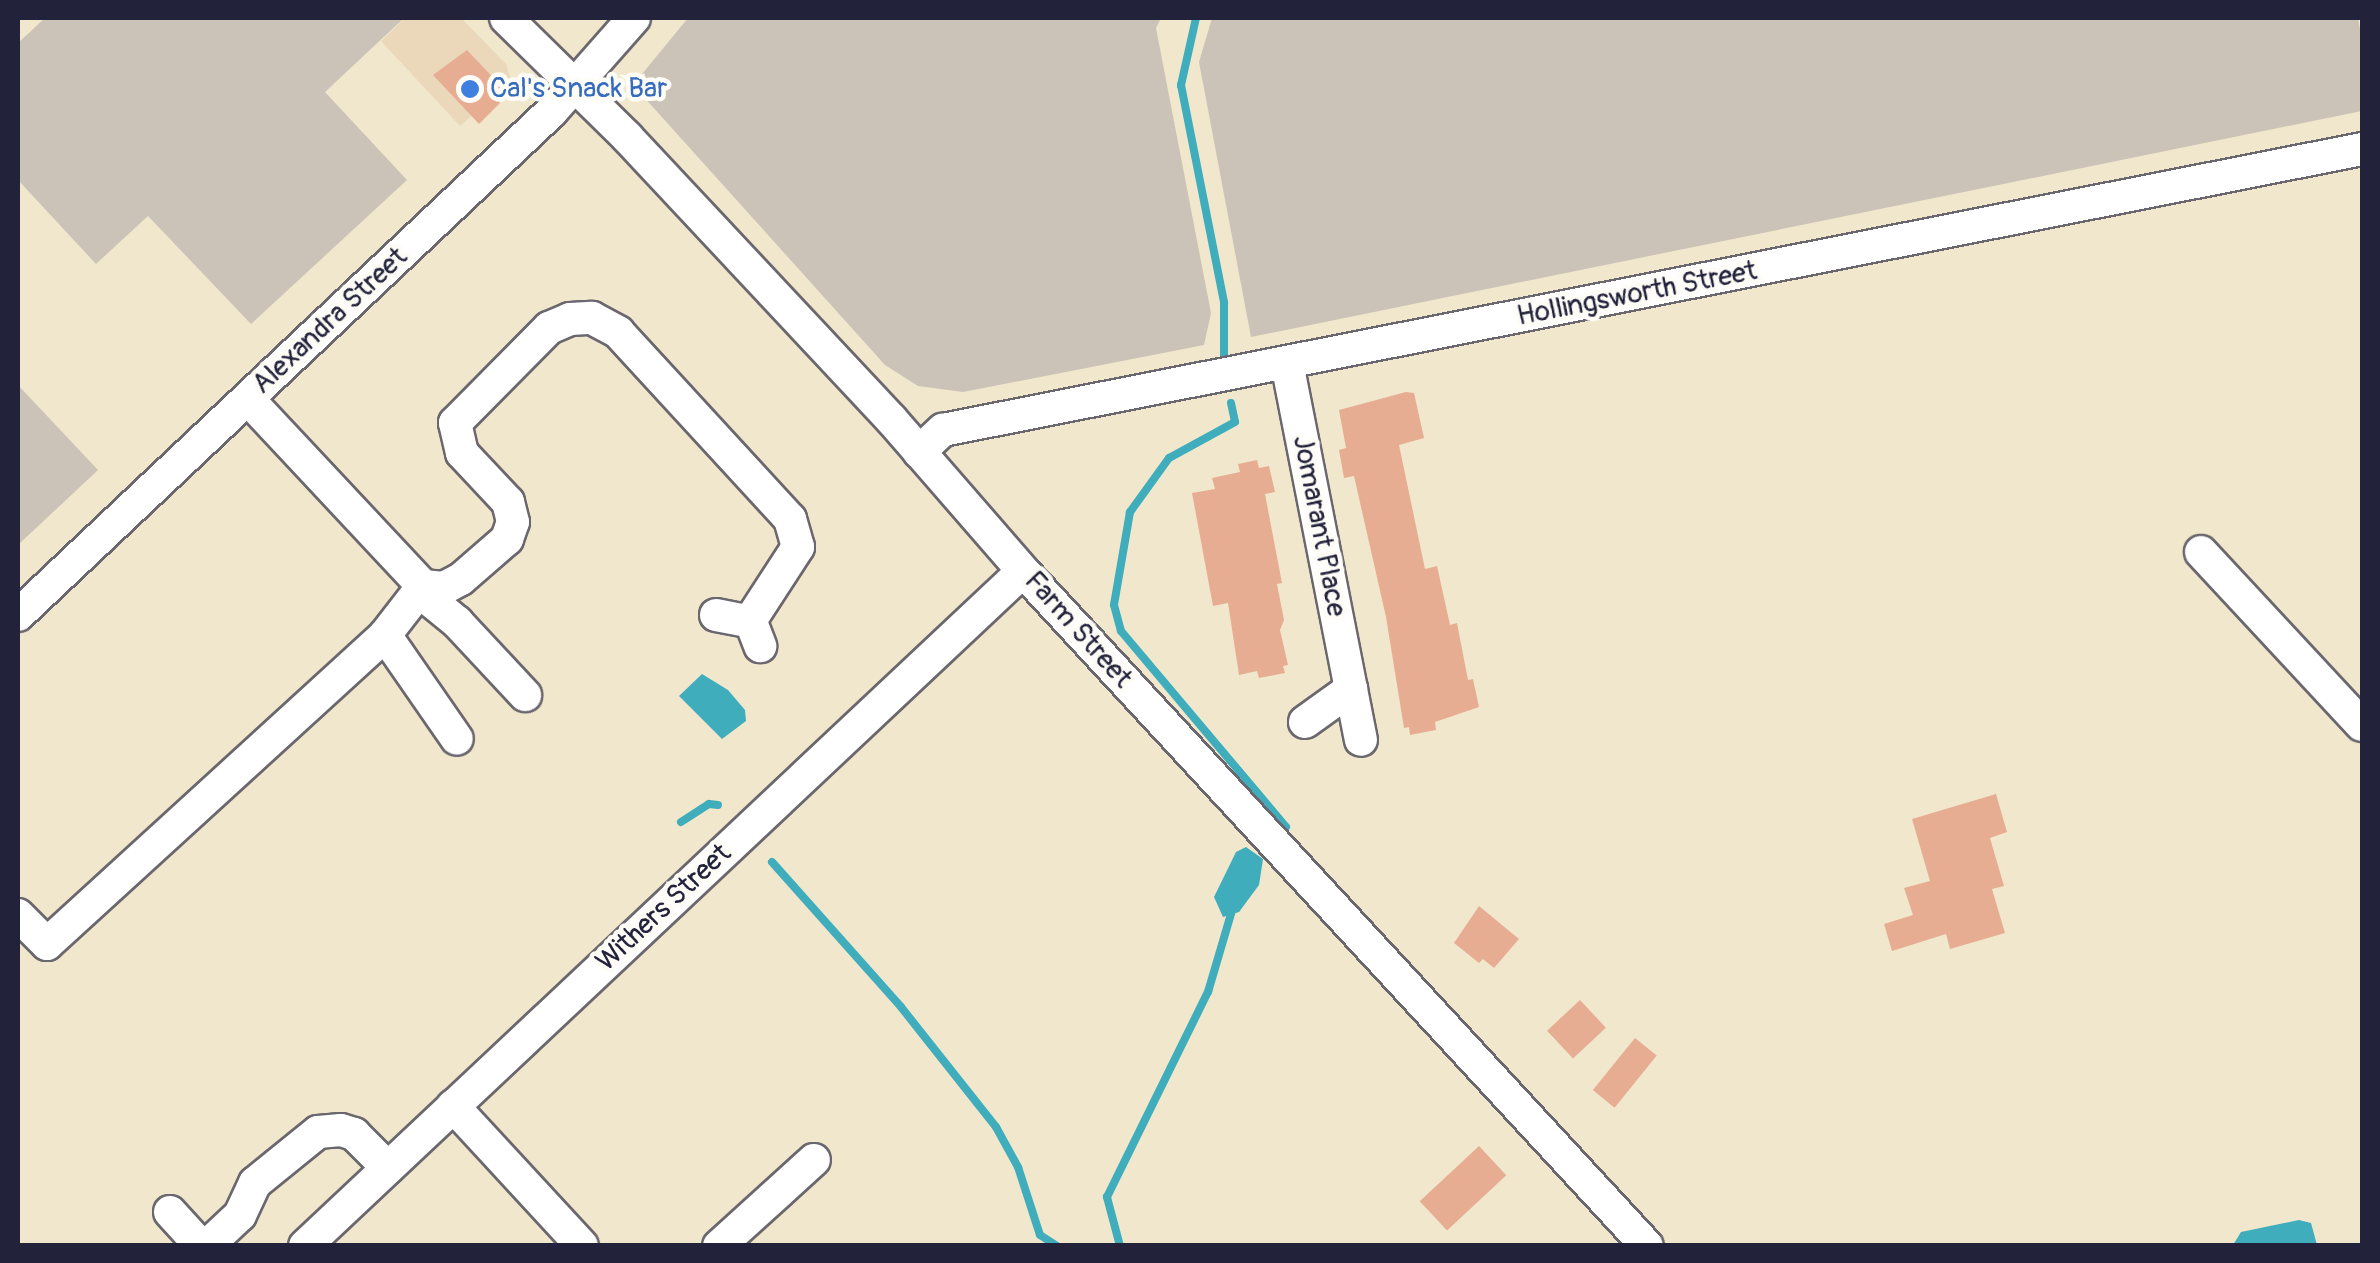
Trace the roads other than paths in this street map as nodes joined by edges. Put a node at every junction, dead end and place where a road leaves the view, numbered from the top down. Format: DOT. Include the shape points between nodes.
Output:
graph roads {
  1 [pos="506,18"];
  2 [pos="634,18"];
  3 [pos="575,88"];
  4 [pos="2362,149"];
  5 [pos="1288,363"];
  6 [pos="248,399"];
  7 [pos="919,452"];
  8 [pos="2201,552"];
  9 [pos="1023,571"];
  10 [pos="421,589"];
  11 [pos="18,616"];
  12 [pos="716,616"];
  13 [pos="386,635"];
  14 [pos="1351,689"];
  15 [pos="526,695"];
  16 [pos="2359,714"];
  17 [pos="1305,722"];
  18 [pos="457,739"];
  19 [pos="1361,740"];
  20 [pos="18,915"];
  21 [pos="453,1106"];
  22 [pos="814,1160"];
  23 [pos="388,1168"];
  24 [pos="170,1212"];
  25 [pos="204,1246"];
  26 [pos="305,1246"];
  27 [pos="582,1246"];
  28 [pos="719,1246"];
  29 [pos="1647,1246"];
  1 -- 3 [label="street, Farm Street"];
  2 -- 3 [label="street, Alexandra Street"];
  3 -- 6 [label="street, Alexandra Street"];
  3 -- 7 [label="street, Farm Street"];
  4 -- 5 [label="street, Hollingsworth Street"];
  5 -- 7 [label="street, Hollingsworth Street" via="943,430"];
  5 -- 14 [label="street, Jomarant Place"];
  6 -- 10 [label="street"];
  6 -- 11 [label="street, Alexandra Street"];
  7 -- 9 [label="street, Farm Street"];
  8 -- 16 [label="street"];
  9 -- 21 [label="street, Withers Street"];
  9 -- 29 [label="street, Farm Street"];
  10 -- 12 [label="street" via="460,579 506,538 513,522 508,502 457,443 455,423 550,328 570,318 592,318 618,332 790,519 798,547 755,634"];
  10 -- 13 [label="street"];
  10 -- 15 [label="street"];
  13 -- 18 [label="street"];
  13 -- 20 [label="street" via="47,944"];
  14 -- 17 [label="street"];
  14 -- 19 [label="street, Jomarant Place"];
  21 -- 23 [label="street, Withers Street"];
  21 -- 27 [label="street"];
  22 -- 28 [label="street"];
  23 -- 25 [label="street" via="354,1134 328,1130 311,1136 255,1183 240,1215"];
  23 -- 26 [label="street, Withers Street"];
  24 -- 25 [label="street"];
}
